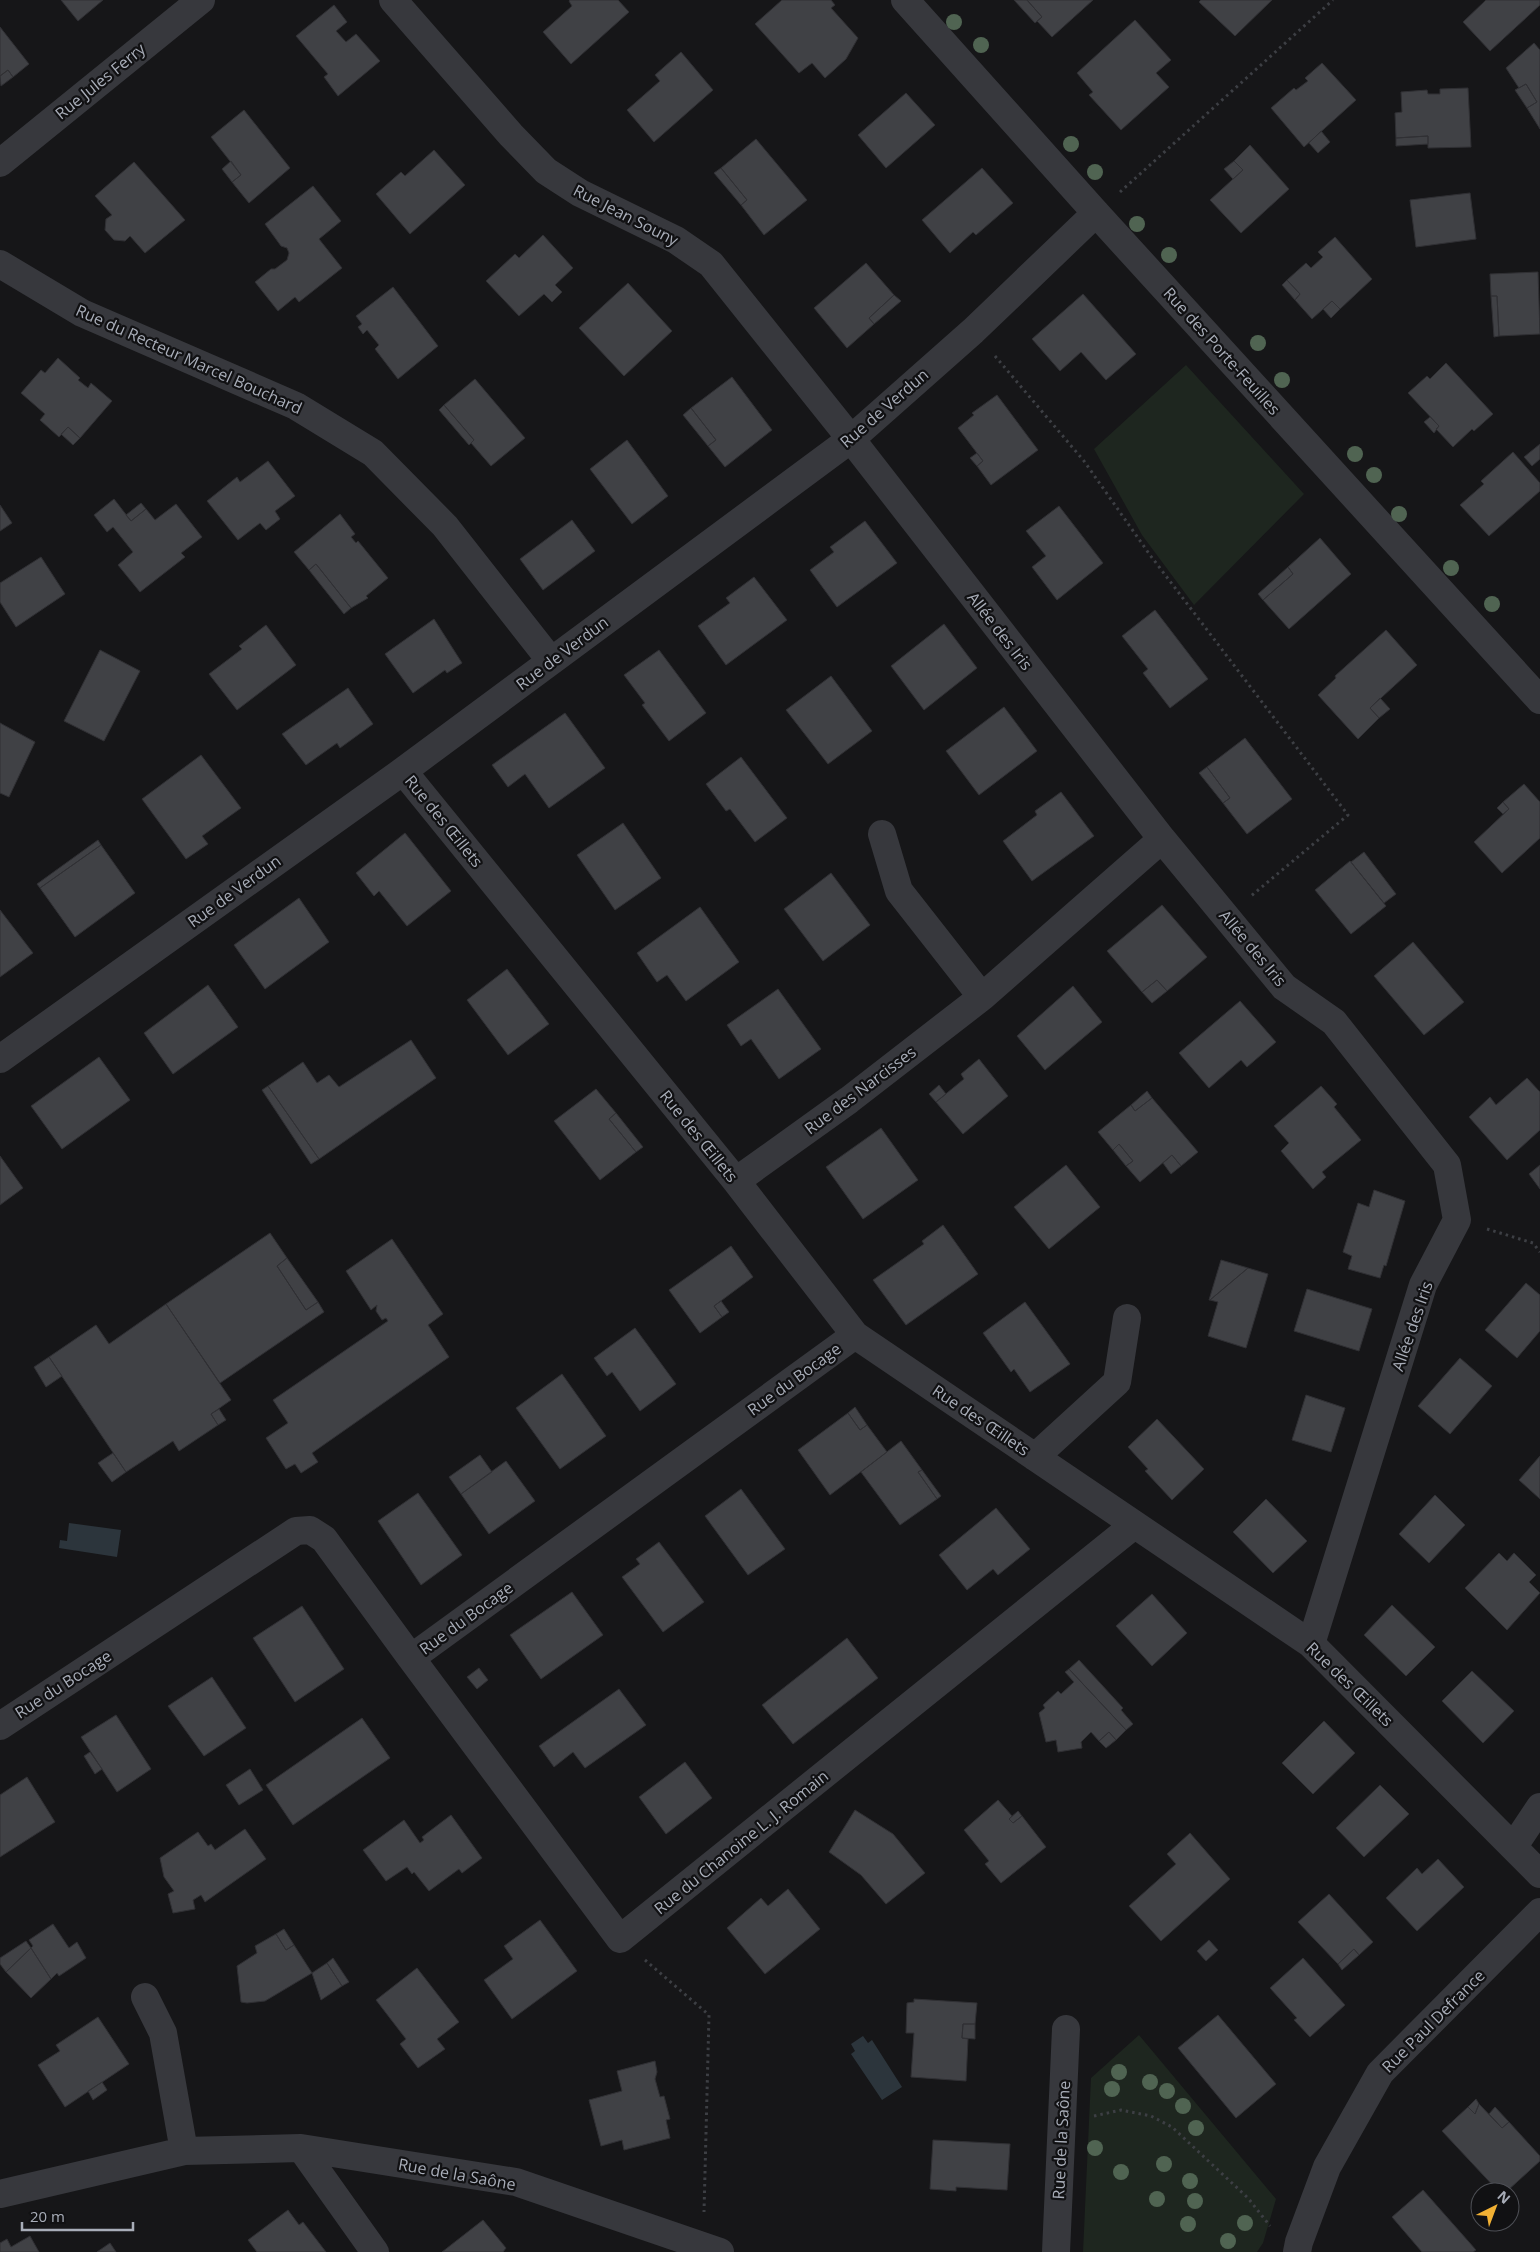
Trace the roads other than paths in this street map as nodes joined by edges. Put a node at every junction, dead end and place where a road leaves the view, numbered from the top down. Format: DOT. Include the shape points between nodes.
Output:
graph roads {
  1 [pos="201,0"];
  2 [pos="393,0"];
  3 [pos="905,0"];
  4 [pos="0,163"];
  5 [pos="1096,213"];
  6 [pos="0,264"];
  7 [pos="851,439"];
  8 [pos="551,661"];
  9 [pos="1540,700"];
  10 [pos="403,770"];
  11 [pos="882,834"];
  12 [pos="1162,839"];
  13 [pos="982,997"];
  14 [pos="0,1059"];
  15 [pos="736,1181"];
  16 [pos="1127,1318"];
  17 [pos="854,1335"];
  18 [pos="1035,1457"];
  19 [pos="1134,1525"];
  20 [pos="1311,1644"];
  21 [pos="411,1658"];
  22 [pos="0,1726"];
  23 [pos="1540,1806"];
  24 [pos="1514,1846"];
  25 [pos="1540,1874"];
  26 [pos="1540,1912"];
  27 [pos="145,1997"];
  28 [pos="1066,2029"];
  29 [pos="301,2148"];
  30 [pos="184,2150"];
  31 [pos="0,2194"];
  32 [pos="1298,2247"];
  33 [pos="712,2249"];
  34 [pos="376,2252"];
  35 [pos="1056,2252"];
  1 -- 4 [label="street, Rue Jules Ferry"];
  2 -- 7 [label="street, Rue Jean Souny" via="546,171 580,192 676,240 711,264"];
  3 -- 5 [label="street, Rue des Porte-Feuilles"];
  5 -- 7 [label="street, Rue de Verdun" via="973,331"];
  5 -- 9 [label="street, Rue des Porte-Feuilles"];
  6 -- 8 [label="street, Rue du Recteur Marcel Bouchard" via="82,312 296,406 373,453 445,526"];
  7 -- 8 [label="street, Rue de Verdun"];
  7 -- 12 [label="street, Allée des Iris"];
  8 -- 10 [label="street, Rue de Verdun"];
  10 -- 14 [label="street, Rue de Verdun"];
  10 -- 15 [label="street, Rue des Œillets"];
  11 -- 13 [label="street" via="899,891"];
  12 -- 13 [label="street, Rue des Narcisses"];
  12 -- 20 [label="street, Allée des Iris" via="1284,987 1334,1022 1447,1165 1457,1220 1423,1286"];
  13 -- 15 [label="street, Rue des Narcisses" via="849,1100"];
  15 -- 17 [label="street, Rue des Œillets"];
  16 -- 18 [label="street, Rue des Œillets" via="1117,1382"];
  17 -- 18 [label="street, Rue des Œillets"];
  17 -- 21 [label="street, Rue du Bocage"];
  18 -- 19 [label="street, Rue des Œillets"];
  19 -- 20 [label="street, Rue des Œillets"];
  19 -- 21 [label="street, Rue du Chanoine L. J. Romain" via="620,1939"];
  20 -- 24 [label="street, Rue des Œillets"];
  21 -- 22 [label="street, Rue du Bocage" via="324,1539 310,1530 296,1531"];
  23 -- 24 [label="street"];
  24 -- 25 [label="street, Rue des Œillets"];
  26 -- 32 [label="street, Rue Paul Defrance" via="1380,2074 1326,2167"];
  27 -- 30 [label="street" via="163,2033"];
  28 -- 35 [label="street, Rue de la Saône"];
  29 -- 30 [label="street, Rue de la Saône"];
  29 -- 33 [label="street, Rue de la Saône" via="516,2182"];
  29 -- 34 [label="street"];
  30 -- 31 [label="street, Rue de la Saône"];
}
